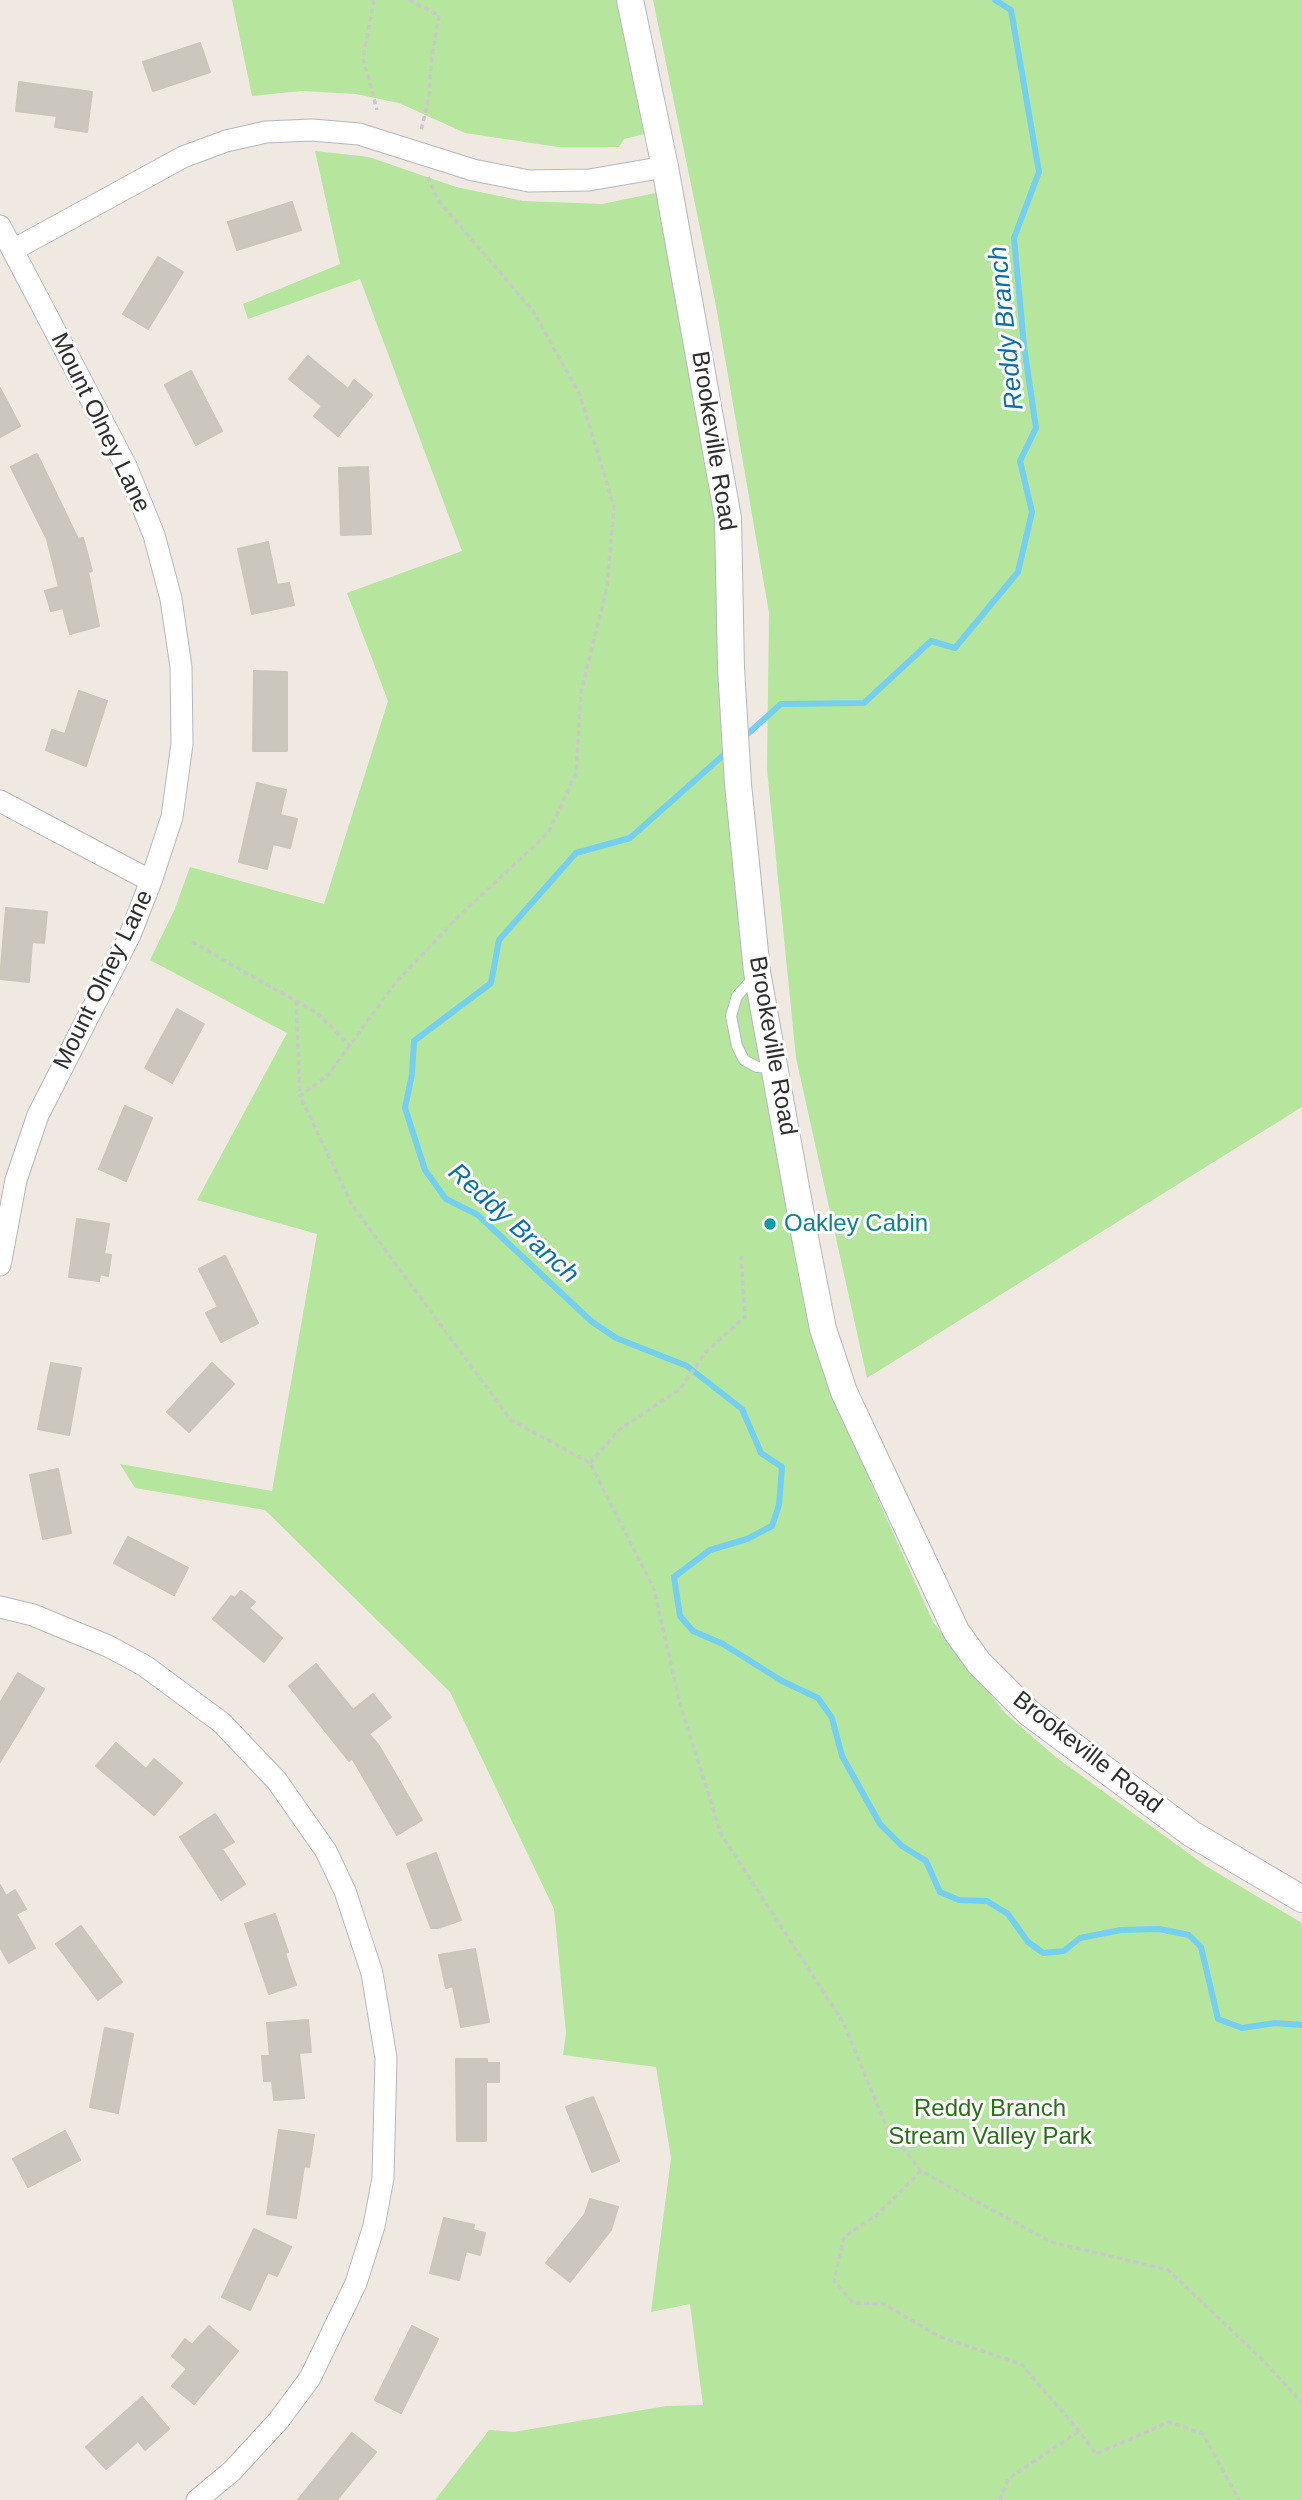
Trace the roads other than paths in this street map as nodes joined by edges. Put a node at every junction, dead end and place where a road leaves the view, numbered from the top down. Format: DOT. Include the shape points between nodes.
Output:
graph roads {
  1 [pos="630,0"];
  2 [pos="665,167"];
  3 [pos="0,226"];
  4 [pos="13,250"];
  5 [pos="0,801"];
  6 [pos="152,881"];
  7 [pos="0,1265"];
  8 [pos="0,1607"];
  9 [pos="1302,1899"];
  10 [pos="197,2500"];
  1 -- 2 [label="street, Brookeville Road"];
  2 -- 4 [label="street" via="589,180 530,181 473,170 359,134 266,131 183,157"];
  2 -- 9 [label="street, Brookeville Road" via="729,519 738,784 759,979 824,1329 844,1392 956,1631 979,1663 1029,1713 1192,1835"];
  3 -- 4 [label="street, Mount Olney Lane"];
  4 -- 6 [label="street, Mount Olney Lane" via="126,466 171,599 181,667 182,744 172,817"];
  5 -- 6 [label="street"];
  6 -- 7 [label="street, Mount Olney Lane" via="130,935 38,1115 16,1180"];
  8 -- 10 [label="street" via="33,1615 108,1646 145,1666 222,1723 277,1781 326,1851 345,1891 372,1973 386,2058 383,2178 356,2283 310,2378 232,2471"];
}
